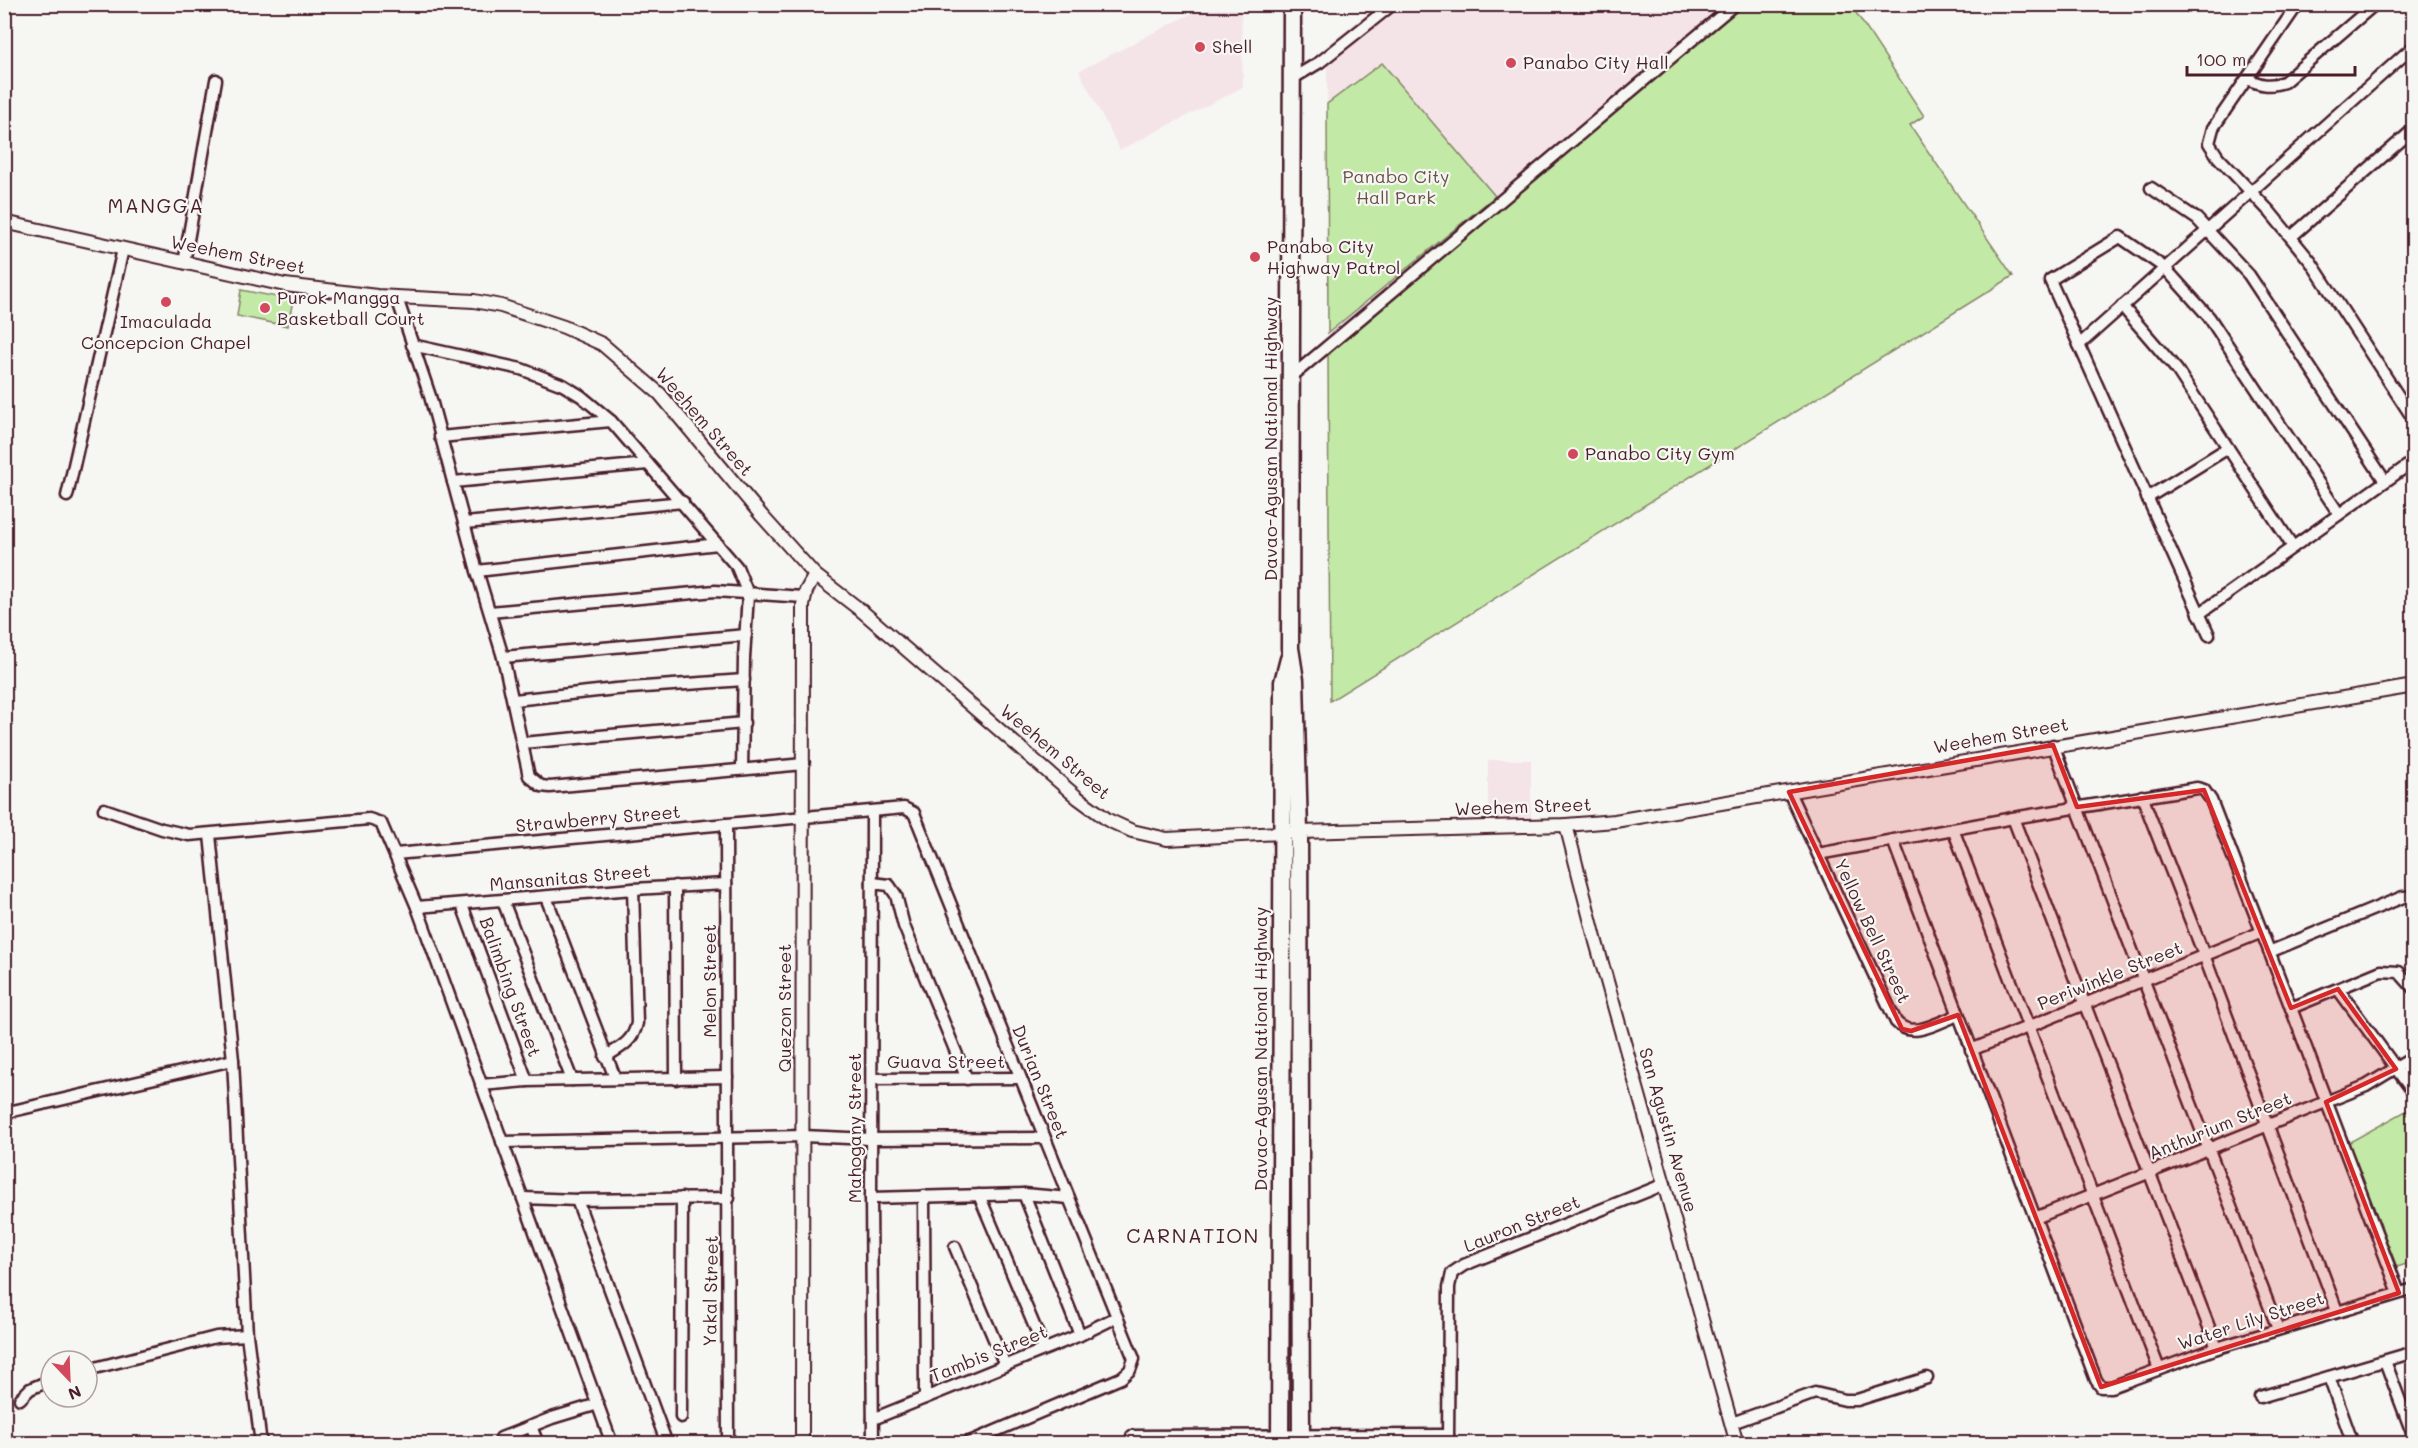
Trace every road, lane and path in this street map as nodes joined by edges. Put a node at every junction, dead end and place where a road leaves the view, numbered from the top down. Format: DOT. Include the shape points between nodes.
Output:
graph roads {
  1 [pos="1292,4"];
  2 [pos="1393,4"];
  3 [pos="1735,4"];
  4 [pos="2298,4"];
  5 [pos="2375,4"];
  6 [pos="2414,46"];
  7 [pos="2247,79"];
  8 [pos="216,80"];
  9 [pos="1290,80"];
  10 [pos="2414,129"];
  11 [pos="2151,188"];
  12 [pos="2251,191"];
  13 [pos="4,222"];
  14 [pos="2208,230"];
  15 [pos="2291,237"];
  16 [pos="123,249"];
  17 [pos="184,263"];
  18 [pos="2165,268"];
  19 [pos="397,298"];
  20 [pos="2122,306"];
  21 [pos="412,345"];
  22 [pos="2079,345"];
  23 [pos="1291,377"];
  24 [pos="2414,420"];
  25 [pos="611,422"];
  26 [pos="440,437"];
  27 [pos="2228,448"];
  28 [pos="2414,461"];
  29 [pos="648,464"];
  30 [pos="2385,481"];
  31 [pos="453,482"];
  32 [pos="67,496"];
  33 [pos="2147,498"];
  34 [pos="683,502"];
  35 [pos="2339,514"];
  36 [pos="465,524"];
  37 [pos="718,544"];
  38 [pos="2293,548"];
  39 [pos="477,571"];
  40 [pos="815,575"];
  41 [pos="748,594"];
  42 [pos="804,597"];
  43 [pos="490,612"];
  44 [pos="2199,614"];
  45 [pos="746,635"];
  46 [pos="2209,635"];
  47 [pos="503,657"];
  48 [pos="744,680"];
  49 [pos="2414,686"];
  50 [pos="514,700"];
  51 [pos="744,723"];
  52 [pos="522,743"];
  53 [pos="2053,745"];
  54 [pos="804,764"];
  55 [pos="742,769"];
  56 [pos="1789,792"];
  57 [pos="2142,796"];
  58 [pos="2077,807"];
  59 [pos="104,809"];
  60 [pos="872,812"];
  61 [pos="917,816"];
  62 [pos="804,817"];
  63 [pos="2013,818"];
  64 [pos="726,824"];
  65 [pos="1566,825"];
  66 [pos="1953,829"];
  67 [pos="1290,832"];
  68 [pos="210,835"];
  69 [pos="1893,840"];
  70 [pos="396,854"];
  71 [pos="1818,854"];
  72 [pos="872,883"];
  73 [pos="726,884"];
  74 [pos="675,886"];
  75 [pos="633,889"];
  76 [pos="2414,896"];
  77 [pos="546,897"];
  78 [pos="503,901"];
  79 [pos="462,905"];
  80 [pos="417,907"];
  81 [pos="2262,932"];
  82 [pos="2269,952"];
  83 [pos="2204,956"];
  84 [pos="2145,980"];
  85 [pos="2338,989"];
  86 [pos="2414,989"];
  87 [pos="2085,1004"];
  88 [pos="2291,1008"];
  89 [pos="1958,1015"];
  90 [pos="2028,1027"];
  91 [pos="1971,1050"];
  92 [pos="605,1057"];
  93 [pos="2414,1057"];
  94 [pos="233,1060"];
  95 [pos="2396,1069"];
  96 [pos="727,1077"];
  97 [pos="615,1078"];
  98 [pos="1020,1078"];
  99 [pos="676,1079"];
  100 [pos="872,1079"];
  101 [pos="967,1079"];
  102 [pos="572,1080"];
  103 [pos="527,1081"];
  104 [pos="482,1085"];
  105 [pos="2414,1093"];
  106 [pos="2326,1102"];
  107 [pos="4,1113"];
  108 [pos="2268,1125"];
  109 [pos="803,1136"];
  110 [pos="727,1138"];
  111 [pos="1044,1138"];
  112 [pos="871,1139"];
  113 [pos="502,1142"];
  114 [pos="2208,1148"];
  115 [pos="2150,1172"];
  116 [pos="1665,1184"];
  117 [pos="1024,1194"];
  118 [pos="979,1195"];
  119 [pos="2092,1195"];
  120 [pos="924,1196"];
  121 [pos="523,1198"];
  122 [pos="682,1198"];
  123 [pos="729,1198"];
  124 [pos="871,1198"];
  125 [pos="1069,1198"];
  126 [pos="577,1200"];
  127 [pos="2035,1218"];
  128 [pos="955,1247"];
  129 [pos="2414,1288"];
  130 [pos="2399,1293"];
  131 [pos="2337,1311"];
  132 [pos="1117,1317"];
  133 [pos="1280,1322"];
  134 [pos="1301,1323"];
  135 [pos="2278,1329"];
  136 [pos="248,1335"];
  137 [pos="1080,1335"];
  138 [pos="2217,1348"];
  139 [pos="1044,1349"];
  140 [pos="2414,1352"];
  141 [pos="2385,1361"];
  142 [pos="1005,1365"];
  143 [pos="99,1367"];
  144 [pos="2158,1369"];
  145 [pos="2329,1377"];
  146 [pos="1927,1378"];
  147 [pos="39,1385"];
  148 [pos="2260,1397"];
  149 [pos="925,1398"];
  150 [pos="20,1399"];
  151 [pos="598,1404"];
  152 [pos="681,1417"];
  153 [pos="873,1419"];
  154 [pos="1732,1423"];
  155 [pos="531,1426"];
  156 [pos="501,1438"];
  157 [pos="2414,1438"];
  158 [pos="1448,1439"];
  159 [pos="1132,1440"];
  160 [pos="1280,1440"];
  161 [pos="1301,1440"];
  162 [pos="261,1443"];
  163 [pos="538,1443"];
  164 [pos="612,1443"];
  165 [pos="667,1443"];
  166 [pos="728,1443"];
  167 [pos="802,1443"];
  168 [pos="873,1443"];
  169 [pos="965,1443"];
  170 [pos="1737,1443"];
  171 [pos="2353,1443"];
  1 -- 9 [label="highway, Davao-Agusan National Highway"];
  2 -- 9 [label="street" via="1320,62"];
  3 -- 23 [label="street"];
  4 -- 7 [label="street"];
  5 -- 7 [label="street" via="2284,82 2262,86"];
  6 -- 12 [label="street"];
  7 -- 12 [label="street" via="2213,128 2210,143 2218,157"];
  8 -- 17 [label="street"];
  9 -- 23 [label="highway, Davao-Agusan National Highway"];
  10 -- 15 [label="street"];
  11 -- 14 [label="street" via="2186,210"];
  12 -- 14 [label="street"];
  12 -- 15 [label="street"];
  13 -- 16 [label="street, Weehem Street"];
  14 -- 18 [label="street"];
  14 -- 30 [label="street" via="2265,298"];
  15 -- 24 [label="street"];
  16 -- 17 [label="street, Weehem Street"];
  16 -- 32 [label="street"];
  17 -- 19 [label="street, Weehem Street" via="285,285"];
  18 -- 20 [label="street"];
  18 -- 22 [label="street" via="2121,237 2050,280"];
  18 -- 35 [label="street" via="2220,333"];
  19 -- 21 [label="street"];
  19 -- 40 [label="street, Weehem Street" via="501,306 602,344 660,394"];
  20 -- 22 [label="street"];
  20 -- 27 [label="street" via="2177,370"];
  21 -- 25 [label="street" via="488,360 563,385"];
  21 -- 26 [label="street"];
  22 -- 33 [label="street"];
  23 -- 67 [label="highway, Davao-Agusan National Highway" via="1290,657 1295,680"];
  25 -- 26 [label="street"];
  25 -- 29 [label="street"];
  26 -- 31 [label="street"];
  27 -- 33 [label="street"];
  27 -- 38 [label="street"];
  28 -- 30 [label="street"];
  29 -- 31 [label="street"];
  29 -- 34 [label="street"];
  30 -- 35 [label="street"];
  31 -- 36 [label="street"];
  33 -- 44 [label="street"];
  34 -- 36 [label="street"];
  34 -- 37 [label="street"];
  35 -- 38 [label="street"];
  36 -- 39 [label="street"];
  37 -- 39 [label="street"];
  37 -- 41 [label="street" via="737,567"];
  38 -- 44 [label="street"];
  39 -- 43 [label="street"];
  40 -- 42 [label="street, Quezon Street"];
  40 -- 67 [label="street, Weehem Street" via="1108,820 1132,831 1167,839"];
  41 -- 42 [label="street"];
  41 -- 43 [label="street" via="715,591"];
  41 -- 45 [label="street"];
  42 -- 54 [label="street, Quezon Street"];
  43 -- 47 [label="street"];
  44 -- 46 [label="street"];
  45 -- 47 [label="street"];
  45 -- 48 [label="street"];
  47 -- 50 [label="street"];
  48 -- 50 [label="street"];
  48 -- 51 [label="street"];
  49 -- 53 [label="street, Weehem Street"];
  50 -- 52 [label="street"];
  51 -- 52 [label="street"];
  51 -- 55 [label="street"];
  52 -- 55 [label="street" via="530,776 541,786"];
  53 -- 56 [label="street, Weehem Street"];
  53 -- 58 [label="street"];
  54 -- 55 [label="street"];
  54 -- 62 [label="street, Quezon Street"];
  56 -- 65 [label="street, Weehem Street"];
  56 -- 71 [label="street, Yellow Bell Street"];
  57 -- 58 [label="street"];
  57 -- 81 [label="street" via="2190,788 2208,794"];
  57 -- 83 [label="street"];
  58 -- 63 [label="street"];
  58 -- 84 [label="street"];
  59 -- 68 [label="street" via="162,829"];
  60 -- 61 [label="street, Strawberry Street" via="904,808"];
  60 -- 62 [label="street, Strawberry Street"];
  60 -- 72 [label="street, Mahogany Street"];
  61 -- 98 [label="street, Durian Street"];
  62 -- 64 [label="street, Strawberry Street"];
  62 -- 109 [label="street, Quezon Street"];
  63 -- 66 [label="street"];
  63 -- 87 [label="street"];
  64 -- 70 [label="street, Strawberry Street"];
  64 -- 73 [label="street, Melon Street"];
  65 -- 67 [label="street, Weehem Street"];
  65 -- 116 [label="street, San Agustin Avenue"];
  66 -- 69 [label="street"];
  66 -- 90 [label="street"];
  67 -- 133 [label="highway, Davao-Agusan National Highway"];
  67 -- 134 [label="highway, Davao-Agusan National Highway"];
  68 -- 70 [label="street" via="369,819 381,823"];
  68 -- 94 [label="street"];
  69 -- 71 [label="street"];
  69 -- 89 [label="street"];
  70 -- 80 [label="street"];
  71 -- 89 [label="street, Yellow Bell Street" via="1902,1029 1911,1031"];
  72 -- 100 [label="street, Mahogany Street"];
  72 -- 101 [label="street" via="888,885 896,895 904,926"];
  73 -- 74 [label="street, Mansanitas Street"];
  73 -- 96 [label="street, Melon Street"];
  74 -- 75 [label="street, Mansanitas Street"];
  74 -- 99 [label="street"];
  75 -- 77 [label="street, Mansanitas Street"];
  75 -- 92 [label="street" via="637,1023 628,1043"];
  76 -- 82 [label="street" via="2403,897"];
  77 -- 78 [label="street, Mansanitas Street"];
  77 -- 92 [label="street"];
  78 -- 79 [label="street, Mansanitas Street"];
  78 -- 102 [label="street"];
  79 -- 80 [label="street, Mansanitas Street"];
  79 -- 103 [label="street, Balimbing Street"];
  80 -- 104 [label="street"];
  81 -- 82 [label="street"];
  81 -- 83 [label="street, Periwinkle Street"];
  82 -- 88 [label="street"];
  83 -- 84 [label="street, Periwinkle Street"];
  83 -- 108 [label="street"];
  84 -- 87 [label="street, Periwinkle Street"];
  84 -- 114 [label="street"];
  85 -- 86 [label="street" via="2391,970 2399,972"];
  85 -- 88 [label="street"];
  85 -- 95 [label="street"];
  87 -- 90 [label="street, Periwinkle Street"];
  87 -- 115 [label="street"];
  88 -- 106 [label="street"];
  89 -- 91 [label="street"];
  90 -- 91 [label="street, Periwinkle Street"];
  90 -- 119 [label="street"];
  91 -- 127 [label="street"];
  92 -- 97 [label="street"];
  93 -- 95 [label="street, Anthurium Street"];
  94 -- 107 [label="street"];
  94 -- 136 [label="street"];
  95 -- 105 [label="street"];
  95 -- 106 [label="street, Anthurium Street"];
  96 -- 99 [label="street"];
  96 -- 110 [label="street, Melon Street"];
  97 -- 99 [label="street"];
  97 -- 102 [label="street"];
  98 -- 101 [label="street, Guava Street"];
  98 -- 111 [label="street, Durian Street"];
  100 -- 101 [label="street, Guava Street"];
  100 -- 112 [label="street, Mahogany Street"];
  102 -- 103 [label="street"];
  103 -- 104 [label="street"];
  104 -- 113 [label="street"];
  106 -- 108 [label="street, Anthurium Street"];
  106 -- 130 [label="street"];
  108 -- 114 [label="street, Anthurium Street"];
  108 -- 131 [label="street"];
  109 -- 110 [label="street"];
  109 -- 112 [label="street"];
  109 -- 167 [label="street, Quezon Street"];
  110 -- 113 [label="street"];
  110 -- 123 [label="street, Yakal Street"];
  111 -- 112 [label="street"];
  111 -- 125 [label="street, Durian Street"];
  112 -- 124 [label="street, Mahogany Street"];
  113 -- 121 [label="street"];
  114 -- 115 [label="street, Anthurium Street"];
  114 -- 135 [label="street"];
  115 -- 119 [label="street, Anthurium Street"];
  115 -- 138 [label="street"];
  116 -- 154 [label="street, San Agustin Avenue"];
  116 -- 158 [label="street, Lauron Street" via="1464,1264 1452,1274"];
  117 -- 118 [label="street"];
  117 -- 125 [label="street"];
  117 -- 137 [label="street"];
  118 -- 120 [label="street"];
  118 -- 139 [label="street"];
  119 -- 127 [label="street, Anthurium Street"];
  119 -- 144 [label="street"];
  120 -- 124 [label="street"];
  120 -- 149 [label="street"];
  121 -- 126 [label="street"];
  121 -- 151 [label="street"];
  122 -- 123 [label="street"];
  122 -- 126 [label="street"];
  122 -- 152 [label="street"];
  123 -- 166 [label="street, Yakal Street"];
  124 -- 153 [label="street, Mahogany Street"];
  125 -- 132 [label="street, Durian Street"];
  126 -- 165 [label="street"];
  127 -- 144 [label="street, Water Lily Street" via="2101,1387 2111,1387"];
  128 -- 142 [label="street"];
  129 -- 130 [label="street, Water Lily Street"];
  130 -- 131 [label="street, Water Lily Street"];
  131 -- 135 [label="street, Water Lily Street"];
  132 -- 137 [label="street, Tambis Street"];
  132 -- 169 [label="street, Durian Street" via="1134,1359 1121,1378"];
  133 -- 134 [label="highway"];
  133 -- 160 [label="highway, Davao-Agusan National Highway"];
  134 -- 161 [label="highway, Davao-Agusan National Highway"];
  135 -- 138 [label="street, Water Lily Street"];
  136 -- 143 [label="street" via="216,1337"];
  136 -- 162 [label="street"];
  137 -- 139 [label="street, Tambis Street"];
  138 -- 144 [label="street, Water Lily Street"];
  139 -- 142 [label="street, Tambis Street"];
  140 -- 141 [label="street"];
  141 -- 145 [label="street"];
  141 -- 157 [label="street"];
  142 -- 149 [label="street, Tambis Street"];
  145 -- 148 [label="street"];
  145 -- 171 [label="street"];
  146 -- 154 [label="street" via="1857,1400 1815,1393"];
  147 -- 150 [label="street"];
  149 -- 153 [label="street, Tambis Street"];
  151 -- 155 [label="street"];
  151 -- 164 [label="street"];
  153 -- 168 [label="street, Mahogany Street"];
  154 -- 170 [label="street, San Agustin Avenue"];
  155 -- 156 [label="street"];
  155 -- 163 [label="street"];
  158 -- 161 [label="street"];
  159 -- 160 [label="street"];
  160 -- 161 [label="street"];
}
